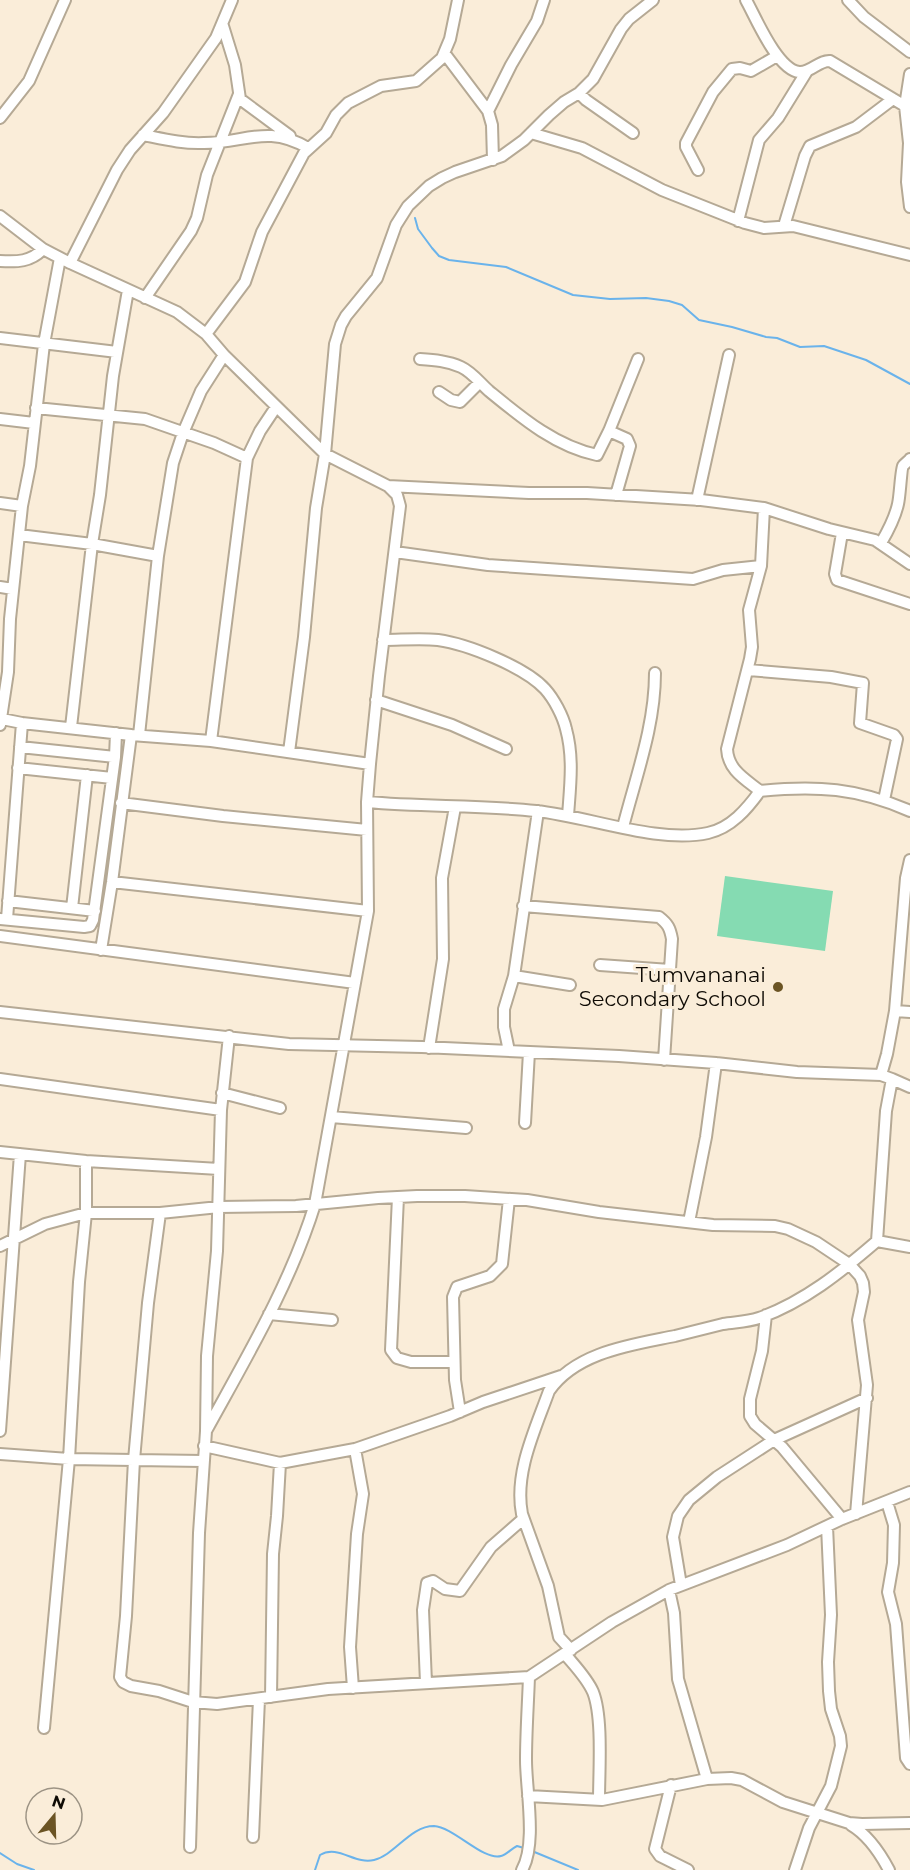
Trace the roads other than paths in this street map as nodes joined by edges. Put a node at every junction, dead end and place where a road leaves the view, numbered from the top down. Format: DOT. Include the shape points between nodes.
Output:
graph roads {
  1 [pos="65,0"];
  2 [pos="232,0"];
  3 [pos="458,0"];
  4 [pos="544,0"];
  5 [pos="653,0"];
  6 [pos="746,0"];
  7 [pos="848,0"];
  8 [pos="223,26"];
  9 [pos="910,52"];
  10 [pos="444,54"];
  11 [pos="777,56"];
  12 [pos="807,71"];
  13 [pos="910,74"];
  14 [pos="579,93"];
  15 [pos="239,94"];
  16 [pos="893,99"];
  17 [pos="907,109"];
  18 [pos="488,111"];
  19 [pos="0,118"];
  20 [pos="531,133"];
  21 [pos="633,134"];
  22 [pos="143,135"];
  23 [pos="296,140"];
  24 [pos="219,141"];
  25 [pos="308,148"];
  26 [pos="493,159"];
  27 [pos="698,170"];
  28 [pos="910,207"];
  29 [pos="0,216"];
  30 [pos="738,221"];
  31 [pos="784,226"];
  32 [pos="43,249"];
  33 [pos="910,255"];
  34 [pos="0,261"];
  35 [pos="65,261"];
  36 [pos="128,290"];
  37 [pos="145,298"];
  38 [pos="206,334"];
  39 [pos="0,338"];
  40 [pos="44,344"];
  41 [pos="117,352"];
  42 [pos="224,355"];
  43 [pos="729,355"];
  44 [pos="420,359"];
  45 [pos="638,359"];
  46 [pos="479,383"];
  47 [pos="439,392"];
  48 [pos="276,407"];
  49 [pos="36,408"];
  50 [pos="109,416"];
  51 [pos="0,419"];
  52 [pos="34,423"];
  53 [pos="609,431"];
  54 [pos="183,433"];
  55 [pos="325,454"];
  56 [pos="248,458"];
  57 [pos="910,459"];
  58 [pos="388,486"];
  59 [pos="616,495"];
  60 [pos="697,500"];
  61 [pos="0,503"];
  62 [pos="22,506"];
  63 [pos="764,508"];
  64 [pos="842,533"];
  65 [pos="19,535"];
  66 [pos="881,543"];
  67 [pos="92,544"];
  68 [pos="395,552"];
  69 [pos="158,555"];
  70 [pos="910,564"];
  71 [pos="761,566"];
  72 [pos="0,587"];
  73 [pos="13,589"];
  74 [pos="910,604"];
  75 [pos="383,640"];
  76 [pos="748,670"];
  77 [pos="4,671"];
  78 [pos="655,673"];
  79 [pos="376,700"];
  80 [pos="1,722"];
  81 [pos="22,723"];
  82 [pos="70,727"];
  83 [pos="116,733"];
  84 [pos="135,735"];
  85 [pos="212,741"];
  86 [pos="20,747"];
  87 [pos="506,749"];
  88 [pos="289,752"];
  89 [pos="115,757"];
  90 [pos="370,764"];
  91 [pos="18,768"];
  92 [pos="87,776"];
  93 [pos="112,778"];
  94 [pos="759,791"];
  95 [pos="884,800"];
  96 [pos="367,802"];
  97 [pos="121,803"];
  98 [pos="455,807"];
  99 [pos="538,811"];
  100 [pos="910,811"];
  101 [pos="567,816"];
  102 [pos="623,827"];
  103 [pos="367,830"];
  104 [pos="910,860"];
  105 [pos="112,882"];
  106 [pos="8,901"];
  107 [pos="523,906"];
  108 [pos="72,908"];
  109 [pos="95,911"];
  110 [pos="368,911"];
  111 [pos="3,919"];
  112 [pos="0,936"];
  113 [pos="101,950"];
  114 [pos="600,965"];
  115 [pos="670,970"];
  116 [pos="514,976"];
  117 [pos="355,983"];
  118 [pos="570,985"];
  119 [pos="895,1011"];
  120 [pos="0,1012"];
  121 [pos="910,1012"];
  122 [pos="229,1036"];
  123 [pos="343,1045"];
  124 [pos="429,1047"];
  125 [pos="509,1051"];
  126 [pos="529,1052"];
  127 [pos="664,1060"];
  128 [pos="716,1063"];
  129 [pos="886,1077"];
  130 [pos="0,1079"];
  131 [pos="910,1087"];
  132 [pos="222,1093"];
  133 [pos="280,1108"];
  134 [pos="220,1110"];
  135 [pos="331,1117"];
  136 [pos="525,1123"];
  137 [pos="466,1128"];
  138 [pos="0,1152"];
  139 [pos="20,1154"];
  140 [pos="86,1161"];
  141 [pos="219,1168"];
  142 [pos="398,1197"];
  143 [pos="509,1199"];
  144 [pos="315,1204"];
  145 [pos="219,1207"];
  146 [pos="86,1213"];
  147 [pos="160,1213"];
  148 [pos="689,1222"];
  149 [pos="14,1239"];
  150 [pos="877,1241"];
  151 [pos="0,1246"];
  152 [pos="910,1247"];
  153 [pos="849,1264"];
  154 [pos="269,1314"];
  155 [pos="766,1315"];
  156 [pos="332,1320"];
  157 [pos="454,1362"];
  158 [pos="561,1376"];
  159 [pos="867,1398"];
  160 [pos="460,1412"];
  161 [pos="0,1431"];
  162 [pos="206,1431"];
  163 [pos="774,1440"];
  164 [pos="204,1446"];
  165 [pos="355,1449"];
  166 [pos="0,1454"];
  167 [pos="69,1459"];
  168 [pos="134,1460"];
  169 [pos="203,1461"];
  170 [pos="280,1463"];
  171 [pos="910,1492"];
  172 [pos="886,1502"];
  173 [pos="856,1514"];
  174 [pos="524,1519"];
  175 [pos="842,1519"];
  176 [pos="827,1526"];
  177 [pos="681,1585"];
  178 [pos="669,1590"];
  179 [pos="568,1652"];
  180 [pos="529,1677"];
  181 [pos="426,1683"];
  182 [pos="353,1688"];
  183 [pos="271,1698"];
  184 [pos="259,1699"];
  185 [pos="193,1702"];
  186 [pos="44,1728"];
  187 [pos="910,1764"];
  188 [pos="707,1779"];
  189 [pos="672,1785"];
  190 [pos="528,1796"];
  191 [pos="600,1800"];
  192 [pos="816,1813"];
  193 [pos="849,1823"];
  194 [pos="910,1823"];
  195 [pos="253,1837"];
  196 [pos="190,1847"];
  197 [pos="522,1870"];
  198 [pos="688,1870"];
  199 [pos="795,1870"];
  200 [pos="889,1870"];
  1 -- 19 [label="street" via="29,81"];
  2 -- 8 [label="street"];
  3 -- 10 [label="street"];
  4 -- 18 [label="street" via="537,21"];
  5 -- 14 [label="street" via="621,28 593,79"];
  6 -- 11 [label="street"];
  7 -- 9 [label="street"];
  8 -- 15 [label="street"];
  8 -- 22 [label="street" via="163,113"];
  10 -- 18 [label="street"];
  10 -- 25 [label="street" via="416,81 381,86 348,103 326,133"];
  11 -- 12 [label="street" via="792,69"];
  11 -- 27 [label="street" via="752,71 732,69 713,92 686,143"];
  12 -- 16 [label="street" via="830,61"];
  12 -- 30 [label="street" via="778,118 759,140"];
  13 -- 17 [label="street"];
  14 -- 20 [label="street"];
  14 -- 21 [label="street"];
  15 -- 23 [label="street" via="243,102"];
  15 -- 24 [label="street"];
  16 -- 17 [label="street"];
  16 -- 31 [label="street" via="856,127 810,146"];
  17 -- 28 [label="street"];
  18 -- 26 [label="street"];
  20 -- 26 [label="street"];
  20 -- 30 [label="street" via="582,148 662,189"];
  22 -- 24 [label="street" via="188,142"];
  22 -- 35 [label="street" via="117,170"];
  23 -- 24 [label="street" via="255,136"];
  23 -- 25 [label="street"];
  24 -- 37 [label="street" via="191,231"];
  25 -- 38 [label="street" via="262,232 244,282"];
  26 -- 55 [label="street" via="442,178 400,216 377,278 338,332"];
  29 -- 32 [label="street"];
  30 -- 31 [label="street" via="764,228"];
  31 -- 33 [label="street"];
  32 -- 34 [label="street" via="25,261"];
  32 -- 35 [label="street"];
  35 -- 36 [label="street"];
  35 -- 40 [label="street"];
  36 -- 37 [label="street"];
  36 -- 41 [label="street"];
  37 -- 38 [label="street" via="177,312"];
  38 -- 42 [label="street"];
  39 -- 40 [label="street"];
  40 -- 41 [label="street"];
  40 -- 49 [label="street"];
  41 -- 50 [label="street"];
  42 -- 48 [label="street"];
  42 -- 54 [label="street" via="201,391"];
  43 -- 60 [label="street"];
  44 -- 46 [label="street" via="461,367"];
  45 -- 53 [label="street"];
  46 -- 47 [label="street" via="460,402"];
  46 -- 53 [label="street" via="547,435 574,448 599,455"];
  48 -- 55 [label="street"];
  48 -- 56 [label="street"];
  49 -- 50 [label="street"];
  49 -- 52 [label="street"];
  50 -- 54 [label="street" via="145,419"];
  50 -- 67 [label="street"];
  51 -- 52 [label="street"];
  52 -- 62 [label="street"];
  53 -- 59 [label="street" via="627,439 630,446"];
  54 -- 56 [label="street"];
  54 -- 69 [label="street" via="168,485"];
  55 -- 58 [label="street"];
  55 -- 88 [label="street"];
  56 -- 85 [label="street"];
  57 -- 66 [label="street" via="903,465 898,504"];
  58 -- 59 [label="street"];
  58 -- 68 [label="street" via="397,495 400,506"];
  59 -- 60 [label="street"];
  60 -- 63 [label="street"];
  61 -- 62 [label="street"];
  62 -- 65 [label="street"];
  63 -- 64 [label="street"];
  63 -- 71 [label="street"];
  64 -- 66 [label="street"];
  64 -- 74 [label="street" via="837,580"];
  65 -- 67 [label="street"];
  65 -- 73 [label="street"];
  66 -- 70 [label="street"];
  67 -- 69 [label="street"];
  67 -- 82 [label="street"];
  68 -- 71 [label="street" via="488,566 686,579"];
  68 -- 75 [label="street"];
  69 -- 84 [label="street"];
  71 -- 76 [label="street" via="749,610 752,647"];
  72 -- 73 [label="street"];
  73 -- 77 [label="street"];
  75 -- 79 [label="street"];
  75 -- 101 [label="street" via="428,639 455,644 493,656 540,685 550,695 568,736 571,774"];
  76 -- 94 [label="street" via="727,756 734,770"];
  76 -- 95 [label="street" via="831,677 862,684 860,723 897,739"];
  77 -- 80 [label="street"];
  78 -- 102 [label="street" via="649,736"];
  79 -- 87 [label="street" via="452,725"];
  79 -- 90 [label="street"];
  80 -- 81 [label="street"];
  81 -- 82 [label="street"];
  81 -- 86 [label="street"];
  82 -- 83 [label="street"];
  83 -- 84 [label="street"];
  83 -- 89 [label="street"];
  84 -- 85 [label="street"];
  84 -- 97 [label="street"];
  85 -- 88 [label="street"];
  86 -- 89 [label="street"];
  86 -- 91 [label="street"];
  88 -- 90 [label="street"];
  89 -- 93 [label="street"];
  90 -- 96 [label="street"];
  91 -- 92 [label="street"];
  91 -- 106 [label="street"];
  92 -- 93 [label="street"];
  92 -- 108 [label="street"];
  93 -- 109 [label="street"];
  94 -- 95 [label="street" via="833,789"];
  94 -- 102 [label="street" via="736,819 708,833 668,834"];
  95 -- 100 [label="street"];
  96 -- 98 [label="street"];
  96 -- 103 [label="street"];
  97 -- 103 [label="street"];
  97 -- 105 [label="street"];
  98 -- 99 [label="street"];
  98 -- 124 [label="street" via="442,878 443,959"];
  99 -- 101 [label="street"];
  99 -- 107 [label="street"];
  101 -- 102 [label="street"];
  103 -- 110 [label="street"];
  104 -- 119 [label="street"];
  105 -- 110 [label="street"];
  105 -- 113 [label="street"];
  106 -- 108 [label="street"];
  106 -- 111 [label="street"];
  107 -- 115 [label="street" via="659,917 670,927"];
  107 -- 116 [label="street"];
  108 -- 109 [label="street"];
  109 -- 111 [label="street" via="90,926 84,927"];
  110 -- 117 [label="street"];
  112 -- 113 [label="street"];
  113 -- 117 [label="street"];
  114 -- 115 [label="street"];
  115 -- 127 [label="street"];
  116 -- 118 [label="street"];
  116 -- 125 [label="street" via="503,1020"];
  117 -- 123 [label="street"];
  119 -- 121 [label="street"];
  119 -- 129 [label="street"];
  120 -- 122 [label="street"];
  122 -- 123 [label="street" via="289,1044"];
  122 -- 132 [label="street"];
  123 -- 124 [label="street"];
  123 -- 135 [label="street"];
  124 -- 125 [label="street"];
  125 -- 126 [label="street"];
  126 -- 127 [label="street"];
  126 -- 136 [label="street"];
  127 -- 128 [label="street"];
  128 -- 129 [label="street"];
  128 -- 148 [label="street"];
  129 -- 131 [label="street"];
  129 -- 150 [label="street"];
  130 -- 134 [label="street"];
  132 -- 133 [label="street"];
  132 -- 134 [label="street"];
  134 -- 141 [label="street"];
  135 -- 137 [label="street"];
  135 -- 144 [label="street"];
  138 -- 139 [label="street"];
  139 -- 140 [label="street"];
  139 -- 149 [label="street"];
  140 -- 141 [label="street"];
  140 -- 146 [label="street"];
  141 -- 145 [label="street"];
  142 -- 143 [label="street"];
  142 -- 144 [label="street"];
  142 -- 157 [label="street" via="391,1350 397,1358 411,1362"];
  143 -- 148 [label="street"];
  143 -- 157 [label="street" via="502,1264 490,1276 460,1286 453,1293"];
  144 -- 145 [label="street"];
  144 -- 154 [label="street" via="306,1236"];
  145 -- 147 [label="street"];
  145 -- 162 [label="street" via="207,1356"];
  146 -- 147 [label="street"];
  146 -- 149 [label="street" via="51,1222"];
  146 -- 167 [label="street"];
  147 -- 168 [label="street"];
  148 -- 153 [label="street" via="788,1229"];
  149 -- 151 [label="street"];
  149 -- 161 [label="street"];
  150 -- 152 [label="street"];
  150 -- 153 [label="street"];
  153 -- 155 [label="street" via="808,1295"];
  153 -- 159 [label="street" via="860,1276 864,1292 858,1316"];
  154 -- 156 [label="street"];
  154 -- 162 [label="street"];
  155 -- 158 [label="street" via="616,1348"];
  155 -- 163 [label="street" via="749,1411 752,1420"];
  157 -- 160 [label="street"];
  158 -- 160 [label="street"];
  158 -- 174 [label="street" via="549,1392 524,1466 519,1494"];
  159 -- 163 [label="street"];
  159 -- 173 [label="street"];
  160 -- 165 [label="street"];
  162 -- 164 [label="street"];
  163 -- 175 [label="street"];
  163 -- 177 [label="street" via="710,1482 682,1509 673,1537"];
  164 -- 169 [label="street"];
  164 -- 170 [label="street"];
  165 -- 170 [label="street"];
  165 -- 182 [label="street" via="363,1494 350,1647"];
  166 -- 167 [label="street"];
  167 -- 168 [label="street"];
  167 -- 186 [label="street"];
  168 -- 169 [label="street"];
  168 -- 185 [label="street" via="120,1677 128,1684"];
  169 -- 185 [label="street"];
  170 -- 183 [label="street" via="273,1554"];
  171 -- 172 [label="street"];
  172 -- 173 [label="street"];
  172 -- 187 [label="street" via="894,1525 888,1592 896,1624 906,1758"];
  173 -- 175 [label="street"];
  174 -- 179 [label="street" via="548,1586 558,1634"];
  174 -- 181 [label="street" via="491,1547 460,1591 451,1591 433,1581 427,1583 423,1610"];
  175 -- 176 [label="street"];
  176 -- 177 [label="street"];
  176 -- 192 [label="street" via="829,1691 841,1746 831,1786"];
  177 -- 178 [label="street"];
  178 -- 179 [label="street"];
  178 -- 188 [label="street" via="678,1679"];
  179 -- 180 [label="street"];
  179 -- 191 [label="street" via="595,1697"];
  180 -- 181 [label="street"];
  180 -- 190 [label="street"];
  181 -- 182 [label="street"];
  182 -- 183 [label="street"];
  183 -- 184 [label="street"];
  184 -- 185 [label="street" via="217,1704"];
  184 -- 195 [label="street"];
  185 -- 196 [label="street"];
  188 -- 189 [label="street"];
  188 -- 192 [label="street" via="737,1778 783,1803"];
  189 -- 191 [label="street"];
  189 -- 198 [label="street" via="655,1849 660,1856"];
  190 -- 191 [label="street"];
  190 -- 197 [label="street" via="528,1853"];
  192 -- 193 [label="street"];
  192 -- 199 [label="street"];
  193 -- 194 [label="street"];
  193 -- 200 [label="street" via="882,1856"];
}
